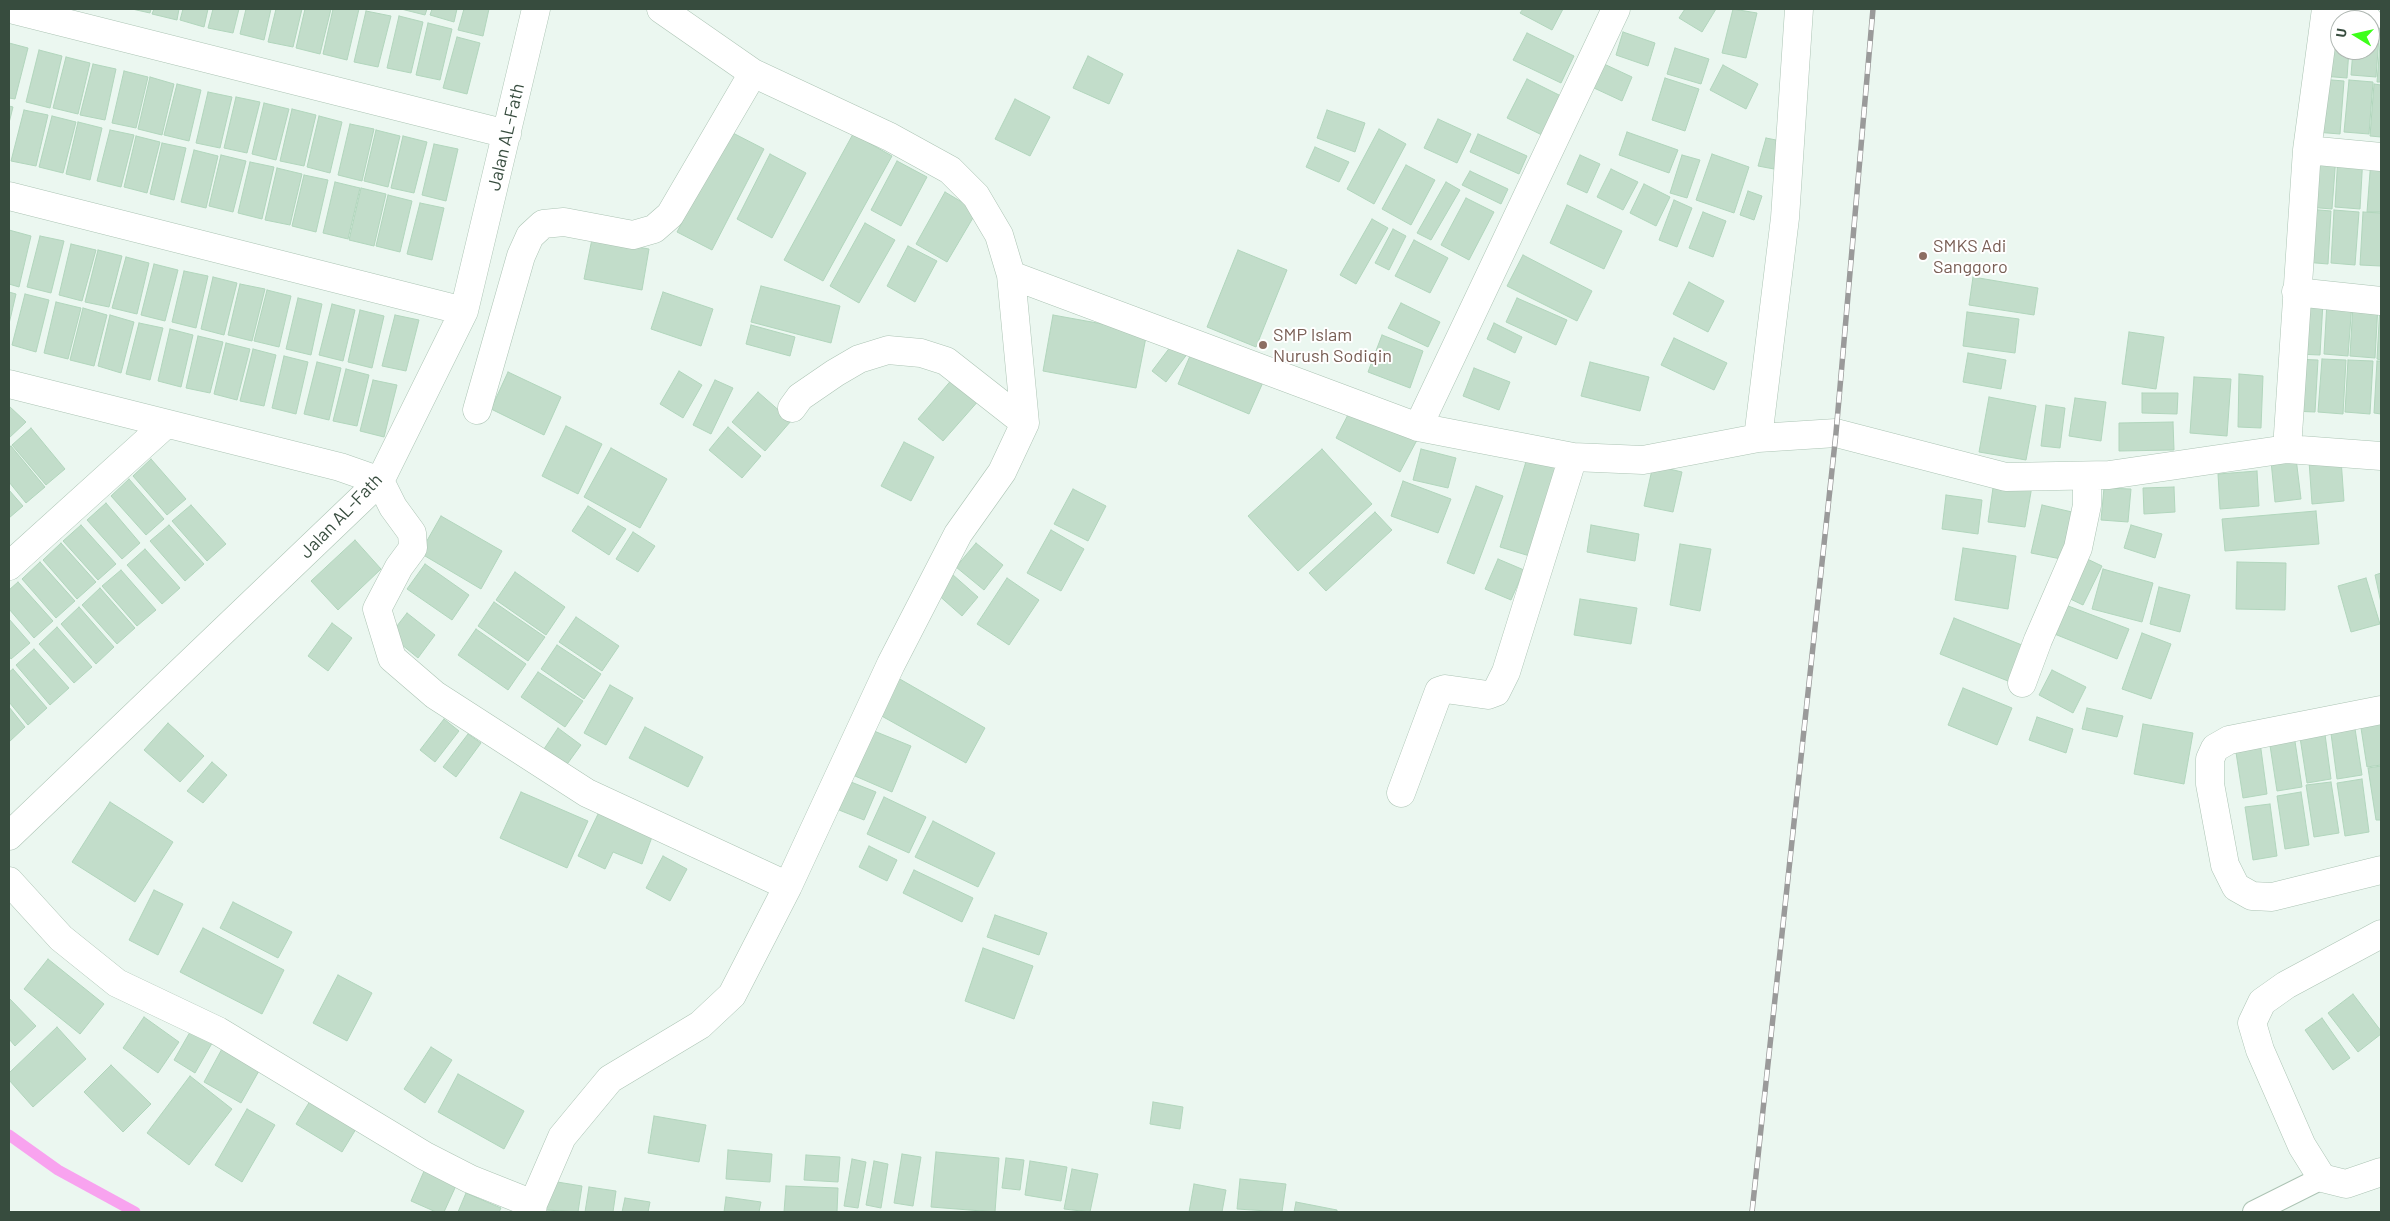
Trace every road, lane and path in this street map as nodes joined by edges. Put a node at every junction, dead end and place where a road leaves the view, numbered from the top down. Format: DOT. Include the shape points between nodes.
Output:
graph roads {
  1 [pos="10,9"];
  2 [pos="536,9"];
  3 [pos="661,9"];
  4 [pos="1616,9"];
  5 [pos="1799,9"];
  6 [pos="2325,13"];
  7 [pos="753,73"];
  8 [pos="507,134"];
  9 [pos="2307,150"];
  10 [pos="2381,157"];
  11 [pos="9,196"];
  12 [pos="1010,275"];
  13 [pos="2296,292"];
  14 [pos="2381,301"];
  15 [pos="464,310"];
  16 [pos="9,384"];
  17 [pos="792,408"];
  18 [pos="477,410"];
  19 [pos="1025,423"];
  20 [pos="166,424"];
  21 [pos="1418,427"];
  22 [pos="1758,438"];
  23 [pos="2287,449"];
  24 [pos="2381,456"];
  25 [pos="1573,457"];
  26 [pos="2087,476"];
  27 [pos="380,481"];
  28 [pos="9,566"];
  29 [pos="2022,683"];
  30 [pos="2381,710"];
  31 [pos="1400,793"];
  32 [pos="9,836"];
  33 [pos="2381,870"];
  34 [pos="9,881"];
  35 [pos="788,886"];
  36 [pos="2381,934"];
  37 [pos="2381,1172"];
  38 [pos="2322,1178"];
  39 [pos="532,1208"];
  40 [pos="2254,1212"];
  1 -- 8 [label="street"];
  2 -- 8 [label="street, Jalan AL-Fath"];
  3 -- 7 [label="street"];
  4 -- 21 [label="street"];
  5 -- 22 [label="street" via="1785,218"];
  6 -- 9 [label="street"];
  7 -- 12 [label="street" via="950,170 976,196 999,235"];
  7 -- 18 [label="street" via="670,215 654,229 633,235 564,222 543,224 530,236"];
  8 -- 15 [label="street, Jalan AL-Fath"];
  9 -- 10 [label="street"];
  9 -- 13 [label="street"];
  11 -- 15 [label="street"];
  12 -- 19 [label="street"];
  12 -- 21 [label="street"];
  13 -- 14 [label="street"];
  13 -- 23 [label="street"];
  15 -- 27 [label="street, Jalan AL-Fath"];
  16 -- 20 [label="street"];
  17 -- 19 [label="street" via="800,397 860,359 888,350 921,352 946,361"];
  19 -- 35 [label="street" via="1002,472 958,534 891,664"];
  20 -- 27 [label="street" via="340,467"];
  20 -- 28 [label="street"];
  21 -- 25 [label="street"];
  22 -- 25 [label="street" via="1643,460"];
  22 -- 26 [label="street" via="1836,433 2006,477"];
  23 -- 24 [label="street"];
  23 -- 26 [label="street"];
  25 -- 31 [label="street" via="1506,672 1496,692 1488,695 1446,688 1439,691"];
  26 -- 29 [label="street" via="2086,512 2078,548"];
  27 -- 32 [label="street, Jalan AL-Fath"];
  27 -- 35 [label="street" via="393,507 412,533 413,548 398,567 377,609 392,658 434,695 587,793"];
  30 -- 33 [label="street" via="2229,740 2215,748 2210,759 2224,865 2236,887 2252,896 2272,897"];
  34 -- 39 [label="street" via="61,938 117,983 218,1031 425,1156"];
  35 -- 39 [label="street" via="732,995 700,1025 610,1079 562,1136"];
  36 -- 38 [label="street" via="2286,985 2262,1002 2252,1023 2260,1050 2302,1146"];
  37 -- 38 [label="street" via="2346,1184"];
  38 -- 40 [label="lane"];
}
